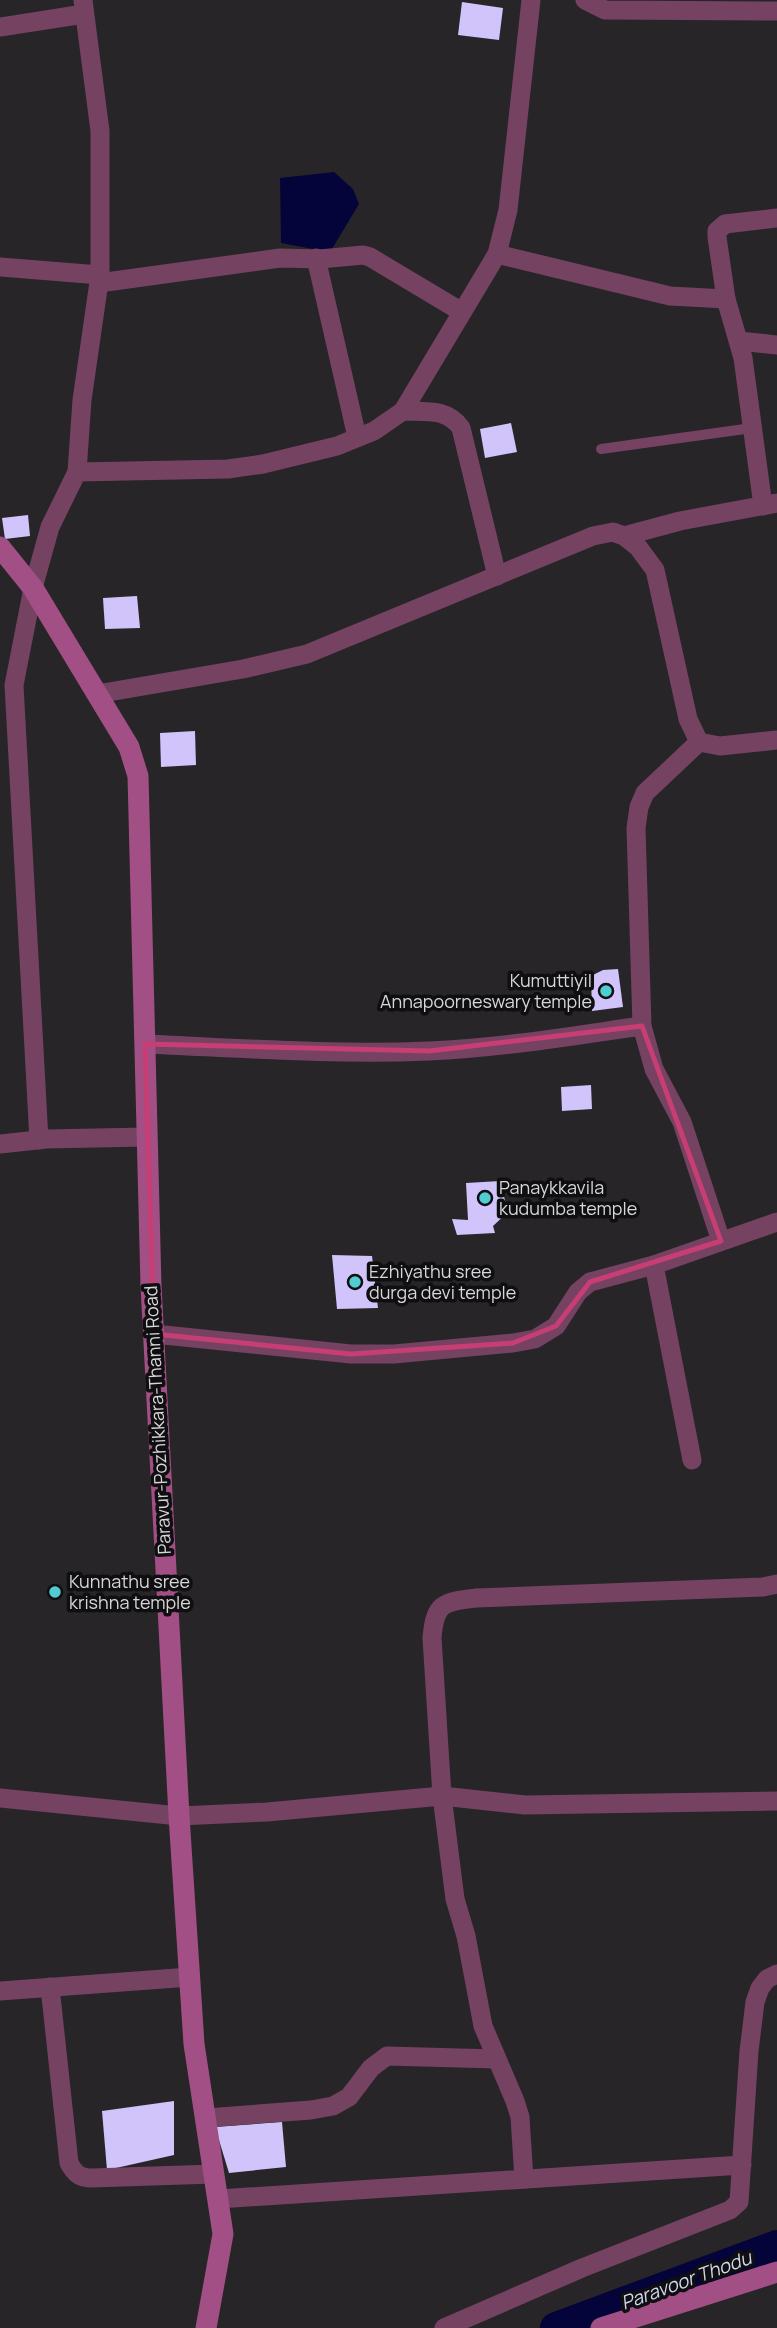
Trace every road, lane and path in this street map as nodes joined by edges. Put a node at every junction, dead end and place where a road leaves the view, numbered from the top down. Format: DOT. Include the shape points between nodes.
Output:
graph roads {
  1 [pos="531,0"];
  2 [pos="585,0"];
  3 [pos="677,5"];
  4 [pos="83,7"];
  5 [pos="777,11"];
  6 [pos="0,27"];
  7 [pos="777,218"];
  8 [pos="497,254"];
  9 [pos="316,258"];
  10 [pos="0,267"];
  11 [pos="100,279"];
  12 [pos="726,299"];
  13 [pos="462,312"];
  14 [pos="739,341"];
  15 [pos="777,345"];
  16 [pos="403,411"];
  17 [pos="752,428"];
  18 [pos="358,438"];
  19 [pos="601,449"];
  20 [pos="77,472"];
  21 [pos="770,505"];
  22 [pos="624,537"];
  23 [pos="0,547"];
  24 [pos="497,576"];
  25 [pos="33,588"];
  26 [pos="8,680"];
  27 [pos="97,694"];
  28 [pos="777,740"];
  29 [pos="699,742"];
  30 [pos="642,1026"];
  31 [pos="145,1044"];
  32 [pos="147,1137"];
  33 [pos="39,1140"];
  34 [pos="0,1144"];
  35 [pos="777,1222"];
  36 [pos="721,1241"];
  37 [pos="654,1265"];
  38 [pos="154,1334"];
  39 [pos="692,1460"];
  40 [pos="777,1584"];
  41 [pos="442,1796"];
  42 [pos="0,1798"];
  43 [pos="777,1801"];
  44 [pos="179,1816"];
  45 [pos="777,1974"];
  46 [pos="190,1977"];
  47 [pos="50,1987"];
  48 [pos="0,1991"];
  49 [pos="496,2059"];
  50 [pos="206,2118"];
  51 [pos="742,2165"];
  52 [pos="214,2174"];
  53 [pos="524,2179"];
  54 [pos="218,2199"];
  55 [pos="777,2272"];
  56 [pos="206,2328"];
  57 [pos="444,2328"];
  58 [pos="601,2328"];
  1 -- 8 [label="street" via="508,210"];
  2 -- 3 [label="street" via="605,10"];
  3 -- 5 [label="street"];
  4 -- 6 [label="street"];
  4 -- 11 [label="street" via="100,131"];
  7 -- 12 [label="street" via="725,224 718,231"];
  8 -- 12 [label="street" via="670,296"];
  8 -- 13 [label="street"];
  9 -- 11 [label="street"];
  9 -- 13 [label="street" via="370,257"];
  9 -- 18 [label="street"];
  10 -- 11 [label="street"];
  11 -- 20 [label="street" via="82,400"];
  12 -- 14 [label="street"];
  13 -- 16 [label="street"];
  14 -- 15 [label="street"];
  14 -- 17 [label="street"];
  16 -- 18 [label="street"];
  16 -- 24 [label="street" via="445,414 461,428"];
  17 -- 19 [label="lane"];
  17 -- 21 [label="street"];
  18 -- 20 [label="street" via="228,469"];
  20 -- 25 [label="street" via="50,527"];
  21 -- 22 [label="street" via="671,523"];
  22 -- 24 [label="street" via="604,532"];
  22 -- 29 [label="street" via="655,570 688,719"];
  23 -- 25 [label="main road, Paravur-Pozhikkara-Thanni Road"];
  24 -- 27 [label="street" via="307,654"];
  25 -- 26 [label="street"];
  25 -- 27 [label="main road, Paravur-Pozhikkara-Thanni Road"];
  26 -- 33 [label="street" via="13,699"];
  27 -- 31 [label="main road, Paravur-Pozhikkara-Thanni Road" via="129,747 138,776"];
  28 -- 29 [label="street" via="720,746"];
  29 -- 30 [label="street" via="645,793 639,807"];
  30 -- 31 [label="street" via="429,1051 322,1052"];
  30 -- 36 [label="street" via="654,1069 682,1122"];
  31 -- 32 [label="main road, Paravur-Pozhikkara-Thanni Road"];
  32 -- 33 [label="street"];
  32 -- 38 [label="main road, Paravur-Pozhikkara-Thanni Road"];
  33 -- 34 [label="street"];
  35 -- 36 [label="street"];
  36 -- 37 [label="street"];
  37 -- 38 [label="street" via="590,1282 556,1326 535,1339 513,1343 351,1354"];
  37 -- 39 [label="street"];
  38 -- 44 [label="main road, Paravur-Pozhikkara-Thanni Road"];
  40 -- 41 [label="street" via="476,1598 440,1606 432,1638"];
  41 -- 43 [label="street" via="525,1805"];
  41 -- 44 [label="street"];
  41 -- 49 [label="street" via="455,1899 483,2026"];
  42 -- 44 [label="street"];
  44 -- 46 [label="main road, Paravur-Pozhikkara-Thanni Road"];
  45 -- 51 [label="street" via="767,1979 755,2002"];
  46 -- 47 [label="street"];
  46 -- 50 [label="main road, Paravur-Pozhikkara-Thanni Road" via="194,2044"];
  47 -- 48 [label="street"];
  47 -- 52 [label="street" via="69,2164 74,2172 82,2178"];
  49 -- 50 [label="street" via="387,2056 370,2068 349,2097 333,2106"];
  49 -- 53 [label="street" via="520,2117"];
  50 -- 52 [label="main road, Paravur-Pozhikkara-Thanni Road"];
  51 -- 53 [label="street"];
  51 -- 57 [label="street" via="739,2202 730,2210"];
  52 -- 54 [label="main road, Paravur-Pozhikkara-Thanni Road"];
  53 -- 54 [label="street"];
  54 -- 56 [label="main road, Paravur-Pozhikkara-Thanni Road" via="223,2234"];
  55 -- 58 [label="main road"];
}
